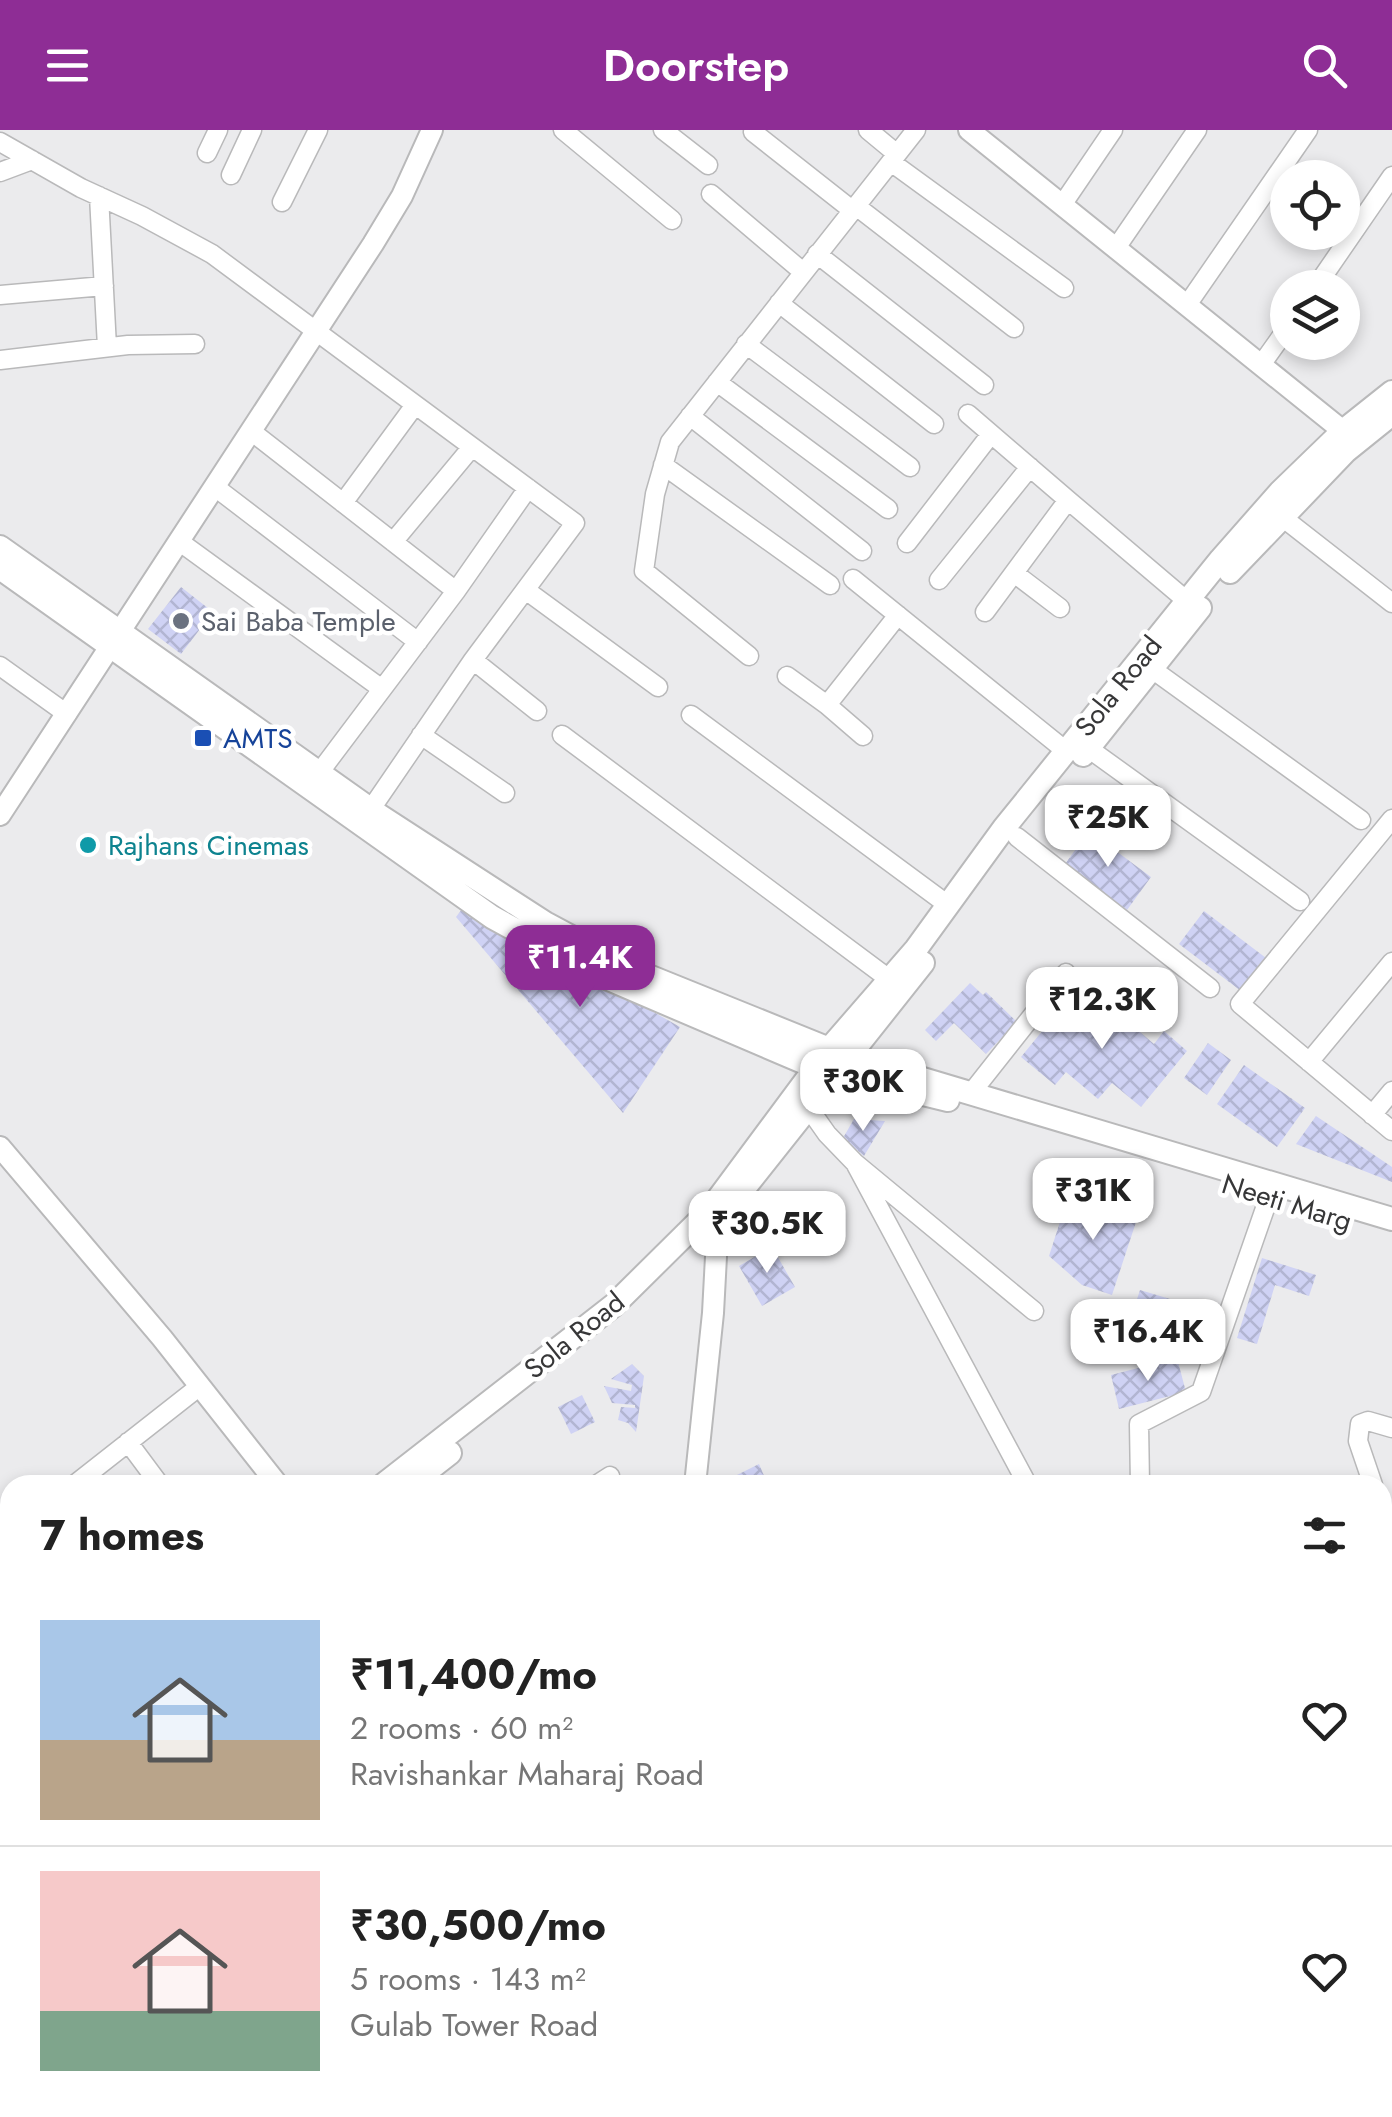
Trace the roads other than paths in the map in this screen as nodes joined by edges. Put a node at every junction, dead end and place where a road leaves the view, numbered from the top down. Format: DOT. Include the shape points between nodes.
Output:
graph roads {
  1 [pos="218,130"];
  2 [pos="252,130"];
  3 [pos="318,130"];
  4 [pos="432,130"];
  5 [pos="563,130"];
  6 [pos="663,130"];
  7 [pos="868,130"];
  8 [pos="916,130"];
  9 [pos="969,130"];
  10 [pos="1112,130"];
  11 [pos="1197,130"];
  12 [pos="1308,130"];
  13 [pos="754,132"];
  14 [pos="0,142"];
  15 [pos="207,153"];
  16 [pos="894,158"];
  17 [pos="32,160"];
  18 [pos="708,165"];
  19 [pos="0,172"];
  20 [pos="231,175"];
  21 [pos="1392,176"];
  22 [pos="712,194"];
  23 [pos="99,196"];
  24 [pos="282,202"];
  25 [pos="1062,205"];
  26 [pos="854,208"];
  27 [pos="672,220"];
  28 [pos="1116,248"];
  29 [pos="817,254"];
  30 [pos="1327,270"];
  31 [pos="804,272"];
  32 [pos="104,286"];
  33 [pos="1064,288"];
  34 [pos="0,295"];
  35 [pos="779,304"];
  36 [pos="1187,306"];
  37 [pos="1014,328"];
  38 [pos="316,333"];
  39 [pos="195,344"];
  40 [pos="746,344"];
  41 [pos="107,347"];
  42 [pos="1270,353"];
  43 [pos="0,360"];
  44 [pos="1262,365"];
  45 [pos="717,382"];
  46 [pos="984,385"];
  47 [pos="1392,392"];
  48 [pos="415,405"];
  49 [pos="968,414"];
  50 [pos="690,416"];
  51 [pos="1391,417"];
  52 [pos="934,424"];
  53 [pos="251,431"];
  54 [pos="991,434"];
  55 [pos="1350,436"];
  56 [pos="472,447"];
  57 [pos="663,465"];
  58 [pos="910,467"];
  59 [pos="1030,467"];
  60 [pos="215,487"];
  61 [pos="528,488"];
  62 [pos="1068,500"];
  63 [pos="343,504"];
  64 [pos="888,509"];
  65 [pos="1282,517"];
  66 [pos="180,542"];
  67 [pos="393,542"];
  68 [pos="908,543"];
  69 [pos="0,547"];
  70 [pos="862,551"];
  71 [pos="0,568"];
  72 [pos="1014,573"];
  73 [pos="853,579"];
  74 [pos="939,580"];
  75 [pos="830,584"];
  76 [pos="456,590"];
  77 [pos="527,591"];
  78 [pos="1187,600"];
  79 [pos="1392,603"];
  80 [pos="1060,608"];
  81 [pos="985,612"];
  82 [pos="898,616"];
  83 [pos="116,641"];
  84 [pos="418,642"];
  85 [pos="749,656"];
  86 [pos="474,660"];
  87 [pos="0,666"];
  88 [pos="1152,669"];
  89 [pos="786,676"];
  90 [pos="658,686"];
  91 [pos="382,689"];
  92 [pos="827,705"];
  93 [pos="537,711"];
  94 [pos="67,714"];
  95 [pos="691,716"];
  96 [pos="562,734"];
  97 [pos="422,736"];
  98 [pos="862,736"];
  99 [pos="1077,750"];
  100 [pos="319,773"];
  101 [pos="7,790"];
  102 [pos="505,793"];
  103 [pos="370,809"];
  104 [pos="0,814"];
  105 [pos="1392,819"];
  106 [pos="1361,820"];
  107 [pos="1017,837"];
  108 [pos="1300,900"];
  109 [pos="948,905"];
  110 [pos="1392,962"];
  111 [pos="1066,973"];
  112 [pos="890,980"];
  113 [pos="1210,988"];
  114 [pos="833,1062"];
  115 [pos="1309,1062"];
  116 [pos="1392,1091"];
  117 [pos="972,1092"];
  118 [pos="808,1107"];
  119 [pos="1372,1114"];
  120 [pos="1392,1131"];
  121 [pos="0,1148"];
  122 [pos="855,1163"];
  123 [pos="1269,1196"];
  124 [pos="1392,1219"];
  125 [pos="708,1222"];
  126 [pos="1392,1236"];
  127 [pos="1034,1311"];
  128 [pos="200,1386"];
  129 [pos="1392,1428"];
  130 [pos="128,1442"];
  131 [pos="87,1475"];
  132 [pos="153,1475"];
  133 [pos="270,1475"];
  134 [pos="396,1475"];
  135 [pos="421,1475"];
  136 [pos="684,1475"];
  137 [pos="696,1475"];
  138 [pos="1021,1475"];
  139 [pos="1140,1475"];
  140 [pos="1370,1475"];
  1 -- 15 [label="street"];
  2 -- 20 [label="street"];
  3 -- 24 [label="street"];
  4 -- 38 [label="street" via="402,196"];
  5 -- 27 [label="street"];
  6 -- 18 [label="street"];
  7 -- 16 [label="street"];
  8 -- 16 [label="street"];
  9 -- 25 [label="street"];
  10 -- 25 [label="street"];
  11 -- 28 [label="street"];
  12 -- 36 [label="street"];
  13 -- 26 [label="street"];
  14 -- 17 [label="street"];
  16 -- 26 [label="street"];
  16 -- 33 [label="street"];
  17 -- 19 [label="street"];
  17 -- 23 [label="street"];
  21 -- 30 [label="street"];
  22 -- 31 [label="street"];
  23 -- 32 [label="street"];
  23 -- 38 [label="street" via="212,254"];
  25 -- 28 [label="street"];
  26 -- 29 [label="street"];
  26 -- 37 [label="street"];
  28 -- 36 [label="street"];
  29 -- 31 [label="street"];
  29 -- 46 [label="street"];
  31 -- 35 [label="street"];
  32 -- 34 [label="street"];
  32 -- 41 [label="street"];
  35 -- 40 [label="street"];
  35 -- 52 [label="street"];
  36 -- 44 [label="street"];
  38 -- 48 [label="street"];
  38 -- 53 [label="street"];
  39 -- 41 [label="street"];
  40 -- 45 [label="street"];
  40 -- 58 [label="street"];
  41 -- 43 [label="street"];
  42 -- 44 [label="street"];
  44 -- 55 [label="street"];
  45 -- 50 [label="street"];
  45 -- 64 [label="street"];
  47 -- 55 [label="main road, Sola Road"];
  48 -- 56 [label="street"];
  48 -- 63 [label="street"];
  49 -- 54 [label="street"];
  50 -- 57 [label="street"];
  50 -- 70 [label="street"];
  51 -- 55 [label="main road, Sola Road"];
  53 -- 60 [label="street"];
  53 -- 63 [label="street"];
  54 -- 59 [label="street"];
  54 -- 68 [label="street"];
  55 -- 65 [label="main road, Sola Road"];
  55 -- 78 [label="main road, Sola Road" via="1280,492"];
  56 -- 61 [label="street"];
  56 -- 67 [label="street"];
  57 -- 75 [label="street"];
  57 -- 85 [label="street" via="644,571"];
  59 -- 62 [label="street"];
  59 -- 74 [label="street"];
  60 -- 66 [label="street"];
  60 -- 84 [label="street"];
  61 -- 76 [label="street"];
  61 -- 77 [label="street" via="575,522"];
  62 -- 72 [label="street"];
  62 -- 78 [label="street"];
  63 -- 67 [label="street"];
  65 -- 79 [label="street"];
  65 -- 88 [label="main road, Sola Road"];
  66 -- 83 [label="street"];
  66 -- 91 [label="street"];
  67 -- 76 [label="street"];
  69 -- 83 [label="main road"];
  71 -- 83 [label="main road"];
  72 -- 80 [label="street"];
  72 -- 81 [label="street"];
  73 -- 82 [label="street"];
  76 -- 84 [label="street"];
  77 -- 86 [label="street"];
  77 -- 90 [label="street"];
  78 -- 99 [label="main road, Sola Road"];
  82 -- 92 [label="street"];
  82 -- 99 [label="street"];
  83 -- 94 [label="street"];
  83 -- 100 [label="main road"];
  83 -- 114 [label="main road" via="492,917 590,971"];
  84 -- 91 [label="street"];
  86 -- 93 [label="street"];
  86 -- 97 [label="street"];
  87 -- 94 [label="street"];
  88 -- 99 [label="main road, Sola Road"];
  88 -- 106 [label="street"];
  89 -- 92 [label="street"];
  91 -- 100 [label="street"];
  92 -- 98 [label="street"];
  94 -- 101 [label="street"];
  95 -- 109 [label="street"];
  96 -- 112 [label="street"];
  97 -- 102 [label="street"];
  97 -- 103 [label="street"];
  99 -- 107 [label="main road, Sola Road"];
  99 -- 108 [label="street"];
  99 -- 109 [label="main road, Sola Road"];
  100 -- 103 [label="main road"];
  101 -- 104 [label="street"];
  103 -- 114 [label="main road" via="545,923"];
  105 -- 115 [label="street" via="1240,1004"];
  107 -- 113 [label="street"];
  107 -- 114 [label="main road, Sola Road"];
  109 -- 112 [label="main road, Sola Road"];
  110 -- 115 [label="street"];
  111 -- 117 [label="street"];
  112 -- 114 [label="main road, Sola Road"];
  114 -- 117 [label="main road"];
  114 -- 118 [label="main road, Sola Road"];
  114 -- 123 [label="main road, Neeti Marg"];
  114 -- 125 [label="main road, Sola Road"];
  115 -- 119 [label="street"];
  116 -- 119 [label="street"];
  117 -- 124 [label="main road"];
  118 -- 122 [label="street"];
  118 -- 125 [label="main road, Sola Road"];
  119 -- 120 [label="street"];
  121 -- 128 [label="street"];
  122 -- 127 [label="street"];
  122 -- 138 [label="street"];
  123 -- 126 [label="main road, Neeti Marg"];
  123 -- 139 [label="street" via="1201,1392 1140,1424"];
  125 -- 134 [label="main road, Sola Road" via="614,1305"];
  125 -- 135 [label="main road, Sola Road" via="628,1309"];
  125 -- 136 [label="street"];
  125 -- 137 [label="street" via="713,1313"];
  128 -- 130 [label="street"];
  128 -- 133 [label="street"];
  129 -- 140 [label="street" via="1360,1424 1358,1441"];
  130 -- 131 [label="street"];
  130 -- 132 [label="street"];
}
